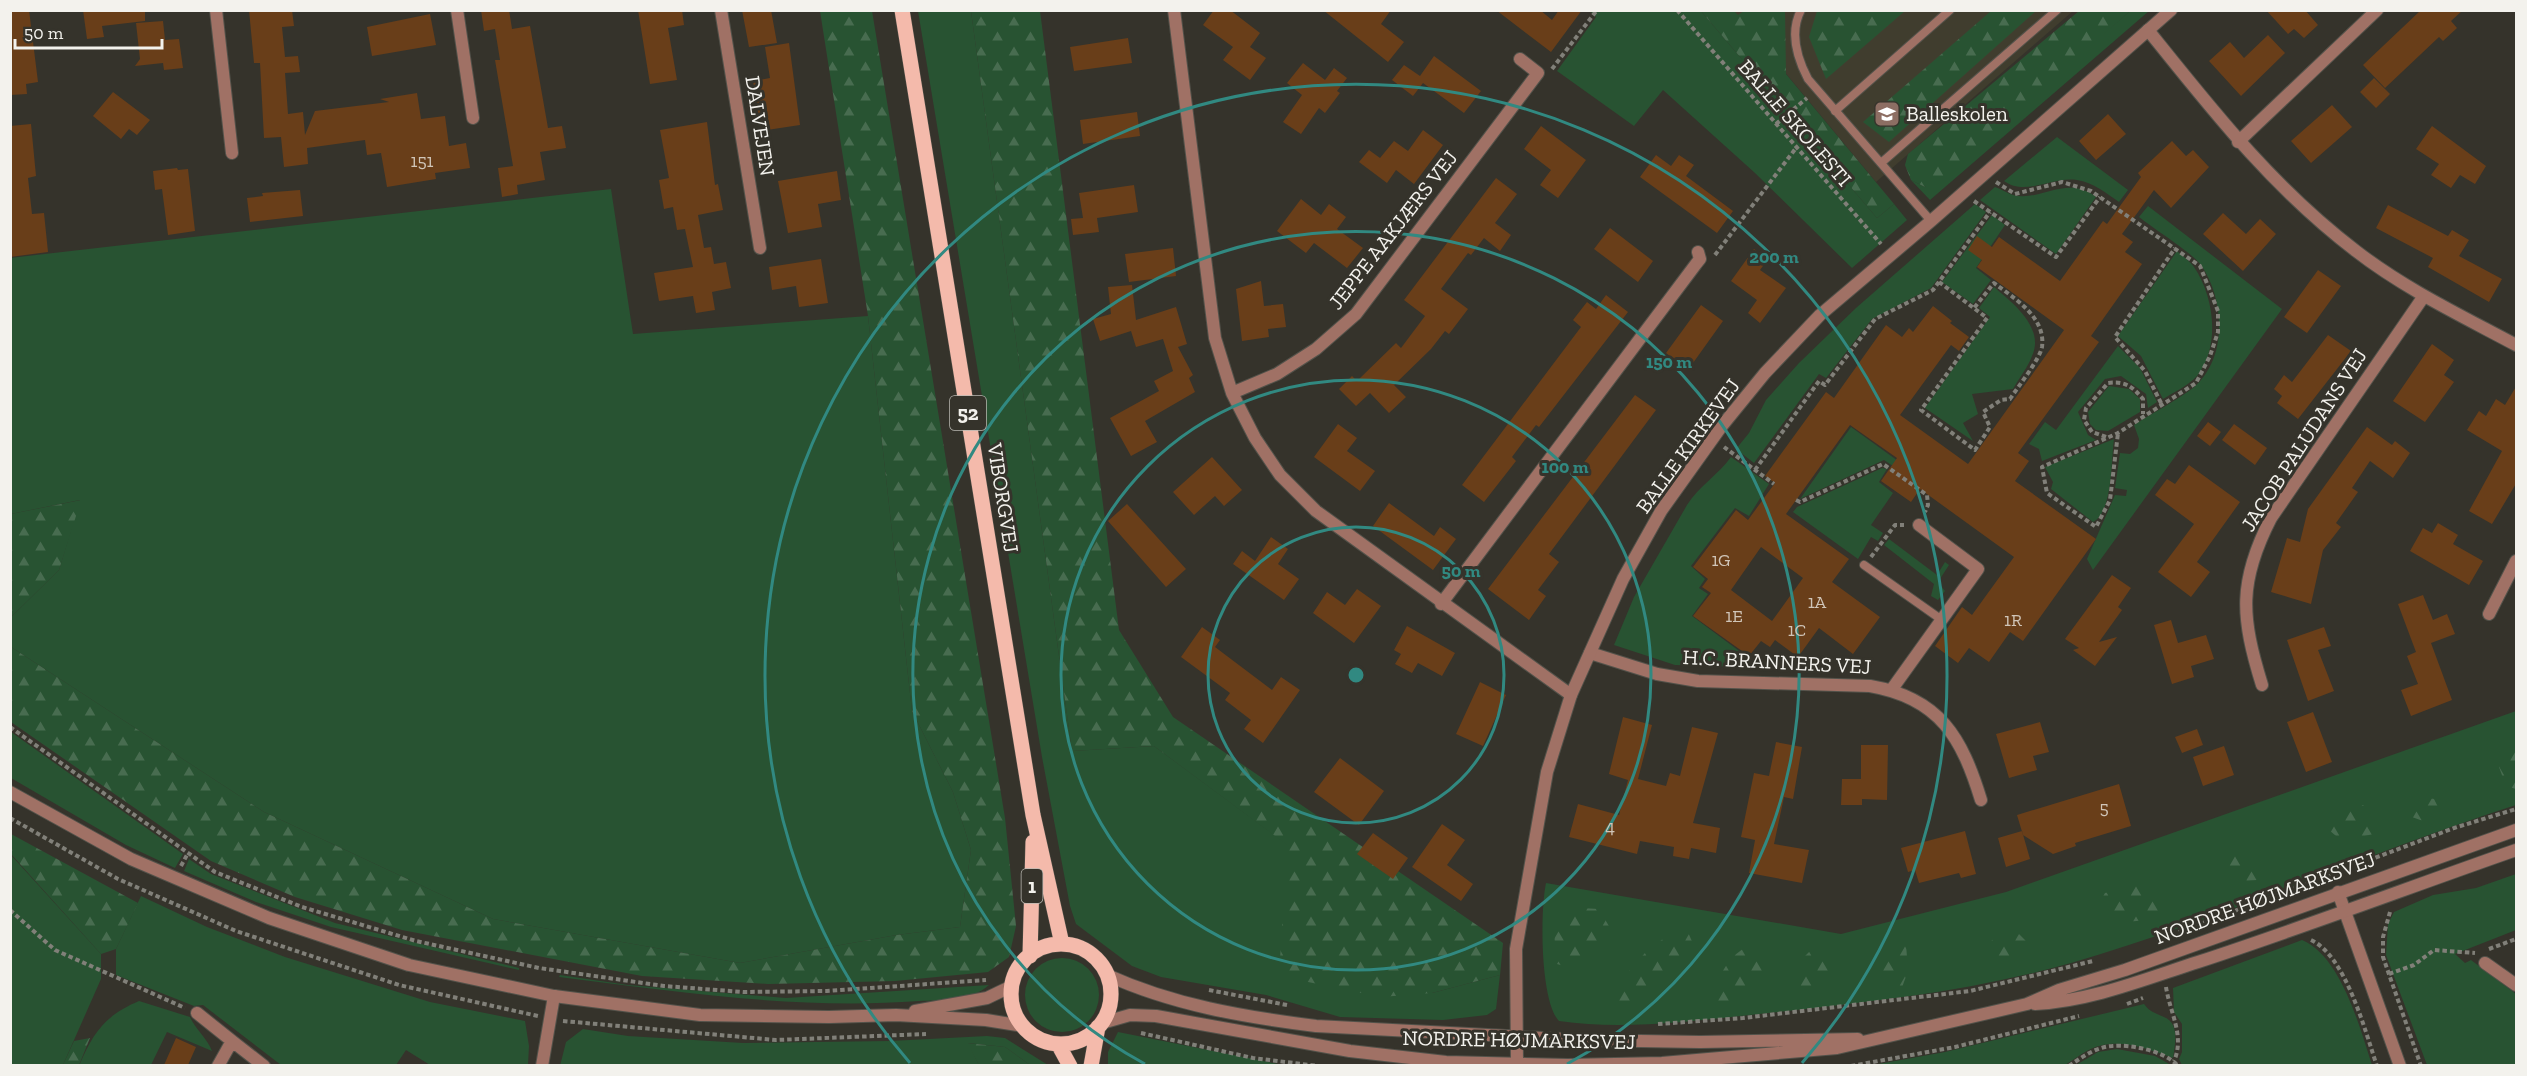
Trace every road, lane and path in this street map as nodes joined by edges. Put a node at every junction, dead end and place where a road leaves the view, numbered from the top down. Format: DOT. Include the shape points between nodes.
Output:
graph roads {
  1 [pos="216,10"];
  2 [pos="457,10"];
  3 [pos="721,10"];
  4 [pos="902,10"];
  5 [pos="1174,10"];
  6 [pos="1597,10"];
  7 [pos="1677,10"];
  8 [pos="1801,10"];
  9 [pos="1950,10"];
  10 [pos="2056,10"];
  11 [pos="2171,10"];
  12 [pos="2378,10"];
  13 [pos="2148,30"];
  14 [pos="1520,59"];
  15 [pos="1538,73"];
  16 [pos="1817,90"];
  17 [pos="1835,111"];
  18 [pos="473,118"];
  19 [pos="1776,124"];
  20 [pos="2238,142"];
  21 [pos="1796,148"];
  22 [pos="232,153"];
  23 [pos="1881,163"];
  24 [pos="1985,174"];
  25 [pos="1963,193"];
  26 [pos="2100,197"];
  27 [pos="1990,212"];
  28 [pos="1931,221"];
  29 [pos="760,248"];
  30 [pos="2175,248"];
  31 [pos="1699,256"];
  32 [pos="1891,256"];
  33 [pos="1939,282"];
  34 [pos="2424,296"];
  35 [pos="1974,308"];
  36 [pos="2517,345"];
  37 [pos="1232,393"];
  38 [pos="2161,403"];
  39 [pos="2143,415"];
  40 [pos="2118,433"];
  41 [pos="1712,438"];
  42 [pos="2107,438"];
  43 [pos="1755,470"];
  44 [pos="1774,484"];
  45 [pos="1796,500"];
  46 [pos="1918,525"];
  47 [pos="2517,561"];
  48 [pos="1864,565"];
  49 [pos="1441,604"];
  50 [pos="2489,614"];
  51 [pos="1942,620"];
  52 [pos="1590,653"];
  53 [pos="2262,685"];
  54 [pos="1892,689"];
  55 [pos="1571,695"];
  56 [pos="10,727"];
  57 [pos="10,792"];
  58 [pos="1981,800"];
  59 [pos="2517,809"];
  60 [pos="1033,815"];
  61 [pos="2517,830"];
  62 [pos="2517,850"];
  63 [pos="2338,892"];
  64 [pos="2396,903"];
  65 [pos="10,910"];
  66 [pos="2345,911"];
  67 [pos="2175,933"];
  68 [pos="2302,936"];
  69 [pos="1062,945"];
  70 [pos="1030,956"];
  71 [pos="2482,958"];
  72 [pos="2097,960"];
  73 [pos="2389,974"];
  74 [pos="1107,975"];
  75 [pos="990,979"];
  76 [pos="2515,981"];
  77 [pos="1012,986"];
  78 [pos="2166,986"];
  79 [pos="1204,990"];
  80 [pos="554,996"];
  81 [pos="2027,1004"];
  82 [pos="1289,1005"];
  83 [pos="197,1013"];
  84 [pos="896,1014"];
  85 [pos="1100,1025"];
  86 [pos="1647,1025"];
  87 [pos="1023,1026"];
  88 [pos="1133,1031"];
  89 [pos="1517,1035"];
  90 [pos="1866,1039"];
  91 [pos="232,1041"];
  92 [pos="1058,1044"];
  93 [pos="2176,1063"];
  94 [pos="1517,1064"];
  95 [pos="218,1065"];
  96 [pos="264,1065"];
  97 [pos="542,1065"];
  98 [pos="1070,1065"];
  99 [pos="1091,1065"];
  100 [pos="1318,1065"];
  101 [pos="2069,1065"];
  102 [pos="2377,1065"];
  103 [pos="2400,1065"];
  104 [pos="2421,1065"];
  1 -- 22 [label="street"];
  2 -- 18 [label="street"];
  3 -- 29 [label="street, DALVEJEN"];
  4 -- 60 [label="main road, VIBORGVEJ / 52"];
  5 -- 37 [label="street" via="1215,338"];
  6 -- 15 [label="path" via="1553,68"];
  7 -- 19 [label="path, BALLE SKOLESTI"];
  8 -- 16 [label="lane" via="1795,34 1798,59"];
  9 -- 17 [label="lane"];
  10 -- 23 [label="lane"];
  11 -- 13 [label="street, BALLE KIRKEVEJ"];
  12 -- 20 [label="street"];
  13 -- 20 [label="street"];
  13 -- 24 [label="street, BALLE KIRKEVEJ"];
  14 -- 15 [label="street"];
  15 -- 37 [label="street, JEPPE AAKJÆRS VEJ" via="1356,314 1316,350"];
  16 -- 17 [label="lane"];
  16 -- 19 [label="path"];
  17 -- 23 [label="lane"];
  19 -- 21 [label="path, BALLE SKOLESTI"];
  20 -- 34 [label="street" via="2292,197 2356,252"];
  21 -- 31 [label="path" via="1710,261"];
  21 -- 32 [label="path, BALLE SKOLESTI"];
  23 -- 28 [label="lane"];
  24 -- 25 [label="street, BALLE KIRKEVEJ"];
  24 -- 26 [label="path" via="2015,194 2062,182"];
  25 -- 27 [label="path"];
  25 -- 28 [label="street, BALLE KIRKEVEJ"];
  26 -- 27 [label="path" via="2056,257"];
  26 -- 30 [label="path"];
  27 -- 33 [label="path"];
  28 -- 32 [label="street, BALLE KIRKEVEJ"];
  30 -- 38 [label="path" via="2115,337 2145,370"];
  30 -- 38 [label="path" via="2200,266 2218,311 2218,332 2196,383"];
  31 -- 49 [label="street"];
  32 -- 41 [label="street, BALLE KIRKEVEJ" via="1820,315 1765,373"];
  33 -- 35 [label="path"];
  33 -- 43 [label="path" via="1933,290 1875,319 1825,385 1820,381"];
  34 -- 36 [label="street"];
  34 -- 53 [label="street, JACOB PALUDANS VEJ" via="2257,544 2248,573 2245,603 2247,638"];
  35 -- 35 [label="path" via="1987,318 1921,410 1975,450 1990,427 1983,412 2001,400 2010,399 2042,349 2040,327 2025,306 1994,283"];
  37 -- 49 [label="street" via="1280,475 1309,504"];
  38 -- 39 [label="path"];
  39 -- 40 [label="path"];
  39 -- 42 [label="path" via="2144,399 2135,389 2123,381 2108,382 2086,408 2084,420 2092,432"];
  40 -- 42 [label="path"];
  40 -- 42 [label="path" via="2110,500 2096,527 2047,493 2042,467"];
  41 -- 43 [label="path"];
  41 -- 52 [label="street, BALLE KIRKEVEJ" via="1661,511 1623,579"];
  43 -- 44 [label="path"];
  45 -- 46 [label="path" via="1800,502 1883,464 1927,495 1928,505"];
  46 -- 48 [label="path" via="1895,525"];
  46 -- 51 [label="street, H.C. BRANNERS VEJ" via="1978,569"];
  47 -- 50 [label="street"];
  48 -- 51 [label="lane"];
  49 -- 55 [label="street"];
  51 -- 54 [label="street, H.C. BRANNERS VEJ"];
  52 -- 54 [label="street, H.C. BRANNERS VEJ" via="1657,674 1698,681"];
  52 -- 55 [label="street, BALLE KIRKEVEJ"];
  54 -- 58 [label="street, H.C. BRANNERS VEJ" via="1919,703 1957,738 1970,763"];
  55 -- 89 [label="street, BALLE KIRKEVEJ" via="1547,772 1523,899 1516,949"];
  56 -- 75 [label="path" via="214,872 302,907 416,941 539,968 664,986 743,992 827,992"];
  57 -- 80 [label="street" via="131,859 269,918 409,965"];
  59 -- 67 [label="path" via="2443,832"];
  60 -- 69 [label="main road, VIBORGVEJ / 1"];
  60 -- 70 [label="main road, VIBORGVEJ / 1"];
  61 -- 63 [label="street, NORDRE HØJMARKSVEJ"];
  62 -- 66 [label="street, NORDRE HØJMARKSVEJ"];
  63 -- 66 [label="street"];
  63 -- 81 [label="street, NORDRE HØJMARKSVEJ"];
  64 -- 73 [label="path" via="2387,916 2384,937 2383,957"];
  65 -- 83 [label="path" via="55,950"];
  66 -- 81 [label="street, NORDRE HØJMARKSVEJ" via="2130,984 2064,1002"];
  66 -- 103 [label="street"];
  68 -- 102 [label="path" via="2315,941 2336,965 2354,1000"];
  69 -- 70 [label="main road"];
  69 -- 74 [label="main road" via="1088,952"];
  70 -- 77 [label="main road" via="1018,970"];
  71 -- 73 [label="path" via="2434,950 2414,965"];
  71 -- 76 [label="street"];
  72 -- 86 [label="path" via="1970,991 1743,1018"];
  73 -- 104 [label="path"];
  74 -- 85 [label="main road" via="1111,1000"];
  74 -- 89 [label="street, NORDRE HØJMARKSVEJ" via="1178,1002 1253,1017 1371,1030"];
  77 -- 84 [label="street" via="987,998"];
  77 -- 87 [label="main road" via="1012,1000"];
  78 -- 93 [label="path" via="2179,1031"];
  79 -- 82 [label="path"];
  80 -- 84 [label="street" via="700,1015"];
  80 -- 97 [label="street"];
  81 -- 90 [label="street, NORDRE HØJMARKSVEJ"];
  83 -- 91 [label="street"];
  84 -- 87 [label="street"];
  85 -- 92 [label="main road" via="1084,1039"];
  85 -- 94 [label="street, NORDRE HØJMARKSVEJ" via="1130,1015 1156,1016 1350,1051 1446,1062"];
  85 -- 99 [label="main road"];
  87 -- 92 [label="main road" via="1036,1037"];
  88 -- 100 [label="path" via="1253,1058"];
  89 -- 90 [label="street, NORDRE HØJMARKSVEJ" via="1700,1042"];
  89 -- 94 [label="street, BALLE KIRKEVEJ"];
  90 -- 94 [label="street, NORDRE HØJMARKSVEJ" via="1837,1048 1739,1058"];
  91 -- 95 [label="street"];
  91 -- 96 [label="street"];
  92 -- 98 [label="main road"];
  93 -- 101 [label="path" via="2146,1050 2112,1046"];
}
